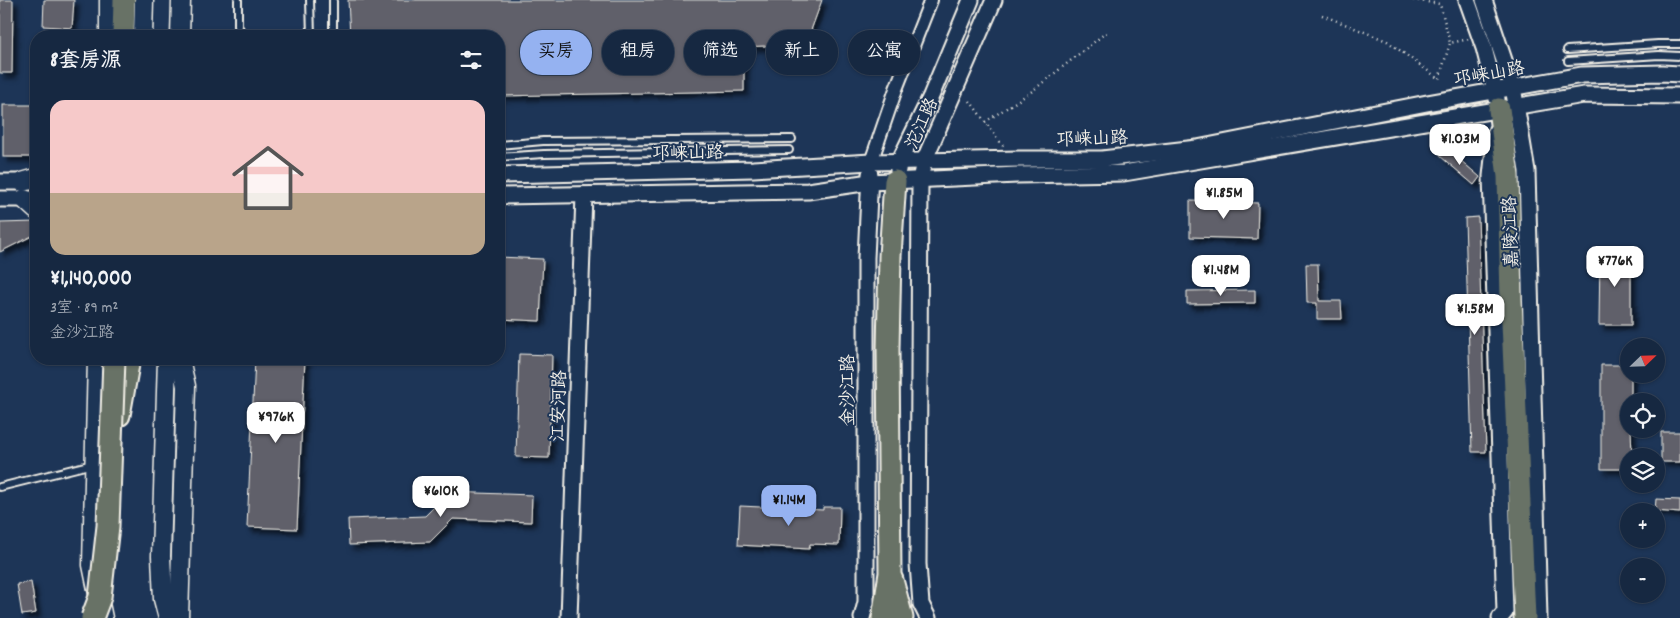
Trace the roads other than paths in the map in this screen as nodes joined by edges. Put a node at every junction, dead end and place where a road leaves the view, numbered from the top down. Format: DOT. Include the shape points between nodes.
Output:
graph roads {
  1 [pos="109,0"];
  2 [pos="124,0"];
  3 [pos="144,0"];
  4 [pos="177,0"];
  5 [pos="181,0"];
  6 [pos="238,0"];
  7 [pos="310,0"];
  8 [pos="334,0"];
  9 [pos="931,0"];
  10 [pos="971,0"];
  11 [pos="994,0"];
  12 [pos="1467,0"];
  13 [pos="1484,0"];
  14 [pos="109,30"];
  15 [pos="123,30"];
  16 [pos="144,30"];
  17 [pos="178,30"];
  18 [pos="178,30"];
  19 [pos="240,30"];
  20 [pos="311,30"];
  21 [pos="333,30"];
  22 [pos="1680,44"];
  23 [pos="1567,50"];
  24 [pos="1680,56"];
  25 [pos="1568,61"];
  26 [pos="1680,74"];
  27 [pos="1513,87"];
  28 [pos="1680,96"];
  29 [pos="1503,102"];
  30 [pos="792,139"];
  31 [pos="505,144"];
  32 [pos="790,150"];
  33 [pos="505,157"];
  34 [pos="870,162"];
  35 [pos="924,162"];
  36 [pos="897,172"];
  37 [pos="505,175"];
  38 [pos="920,180"];
  39 [pos="0,182"];
  40 [pos="870,182"];
  41 [pos="30,191"];
  42 [pos="30,192"];
  43 [pos="584,195"];
  44 [pos="505,196"];
  45 [pos="0,199"];
  46 [pos="97,365"];
  47 [pos="113,365"];
  48 [pos="128,365"];
  49 [pos="167,365"];
  50 [pos="181,365"];
  51 [pos="187,365"];
  52 [pos="186,386"];
  53 [pos="103,463"];
  54 [pos="0,487"];
  55 [pos="890,573"];
  56 [pos="92,618"];
  57 [pos="104,618"];
  58 [pos="168,618"];
  59 [pos="179,618"];
  60 [pos="568,618"];
  61 [pos="862,618"];
  62 [pos="883,618"];
  63 [pos="902,618"];
  64 [pos="928,618"];
  65 [pos="1500,618"];
  66 [pos="1525,618"];
  67 [pos="1539,618"];
  1 -- 14 [label="main road"];
  2 -- 15 [label="highway"];
  3 -- 16 [label="main road"];
  4 -- 17 [label="main road"];
  5 -- 18 [label="main road"];
  6 -- 19 [label="lane"];
  7 -- 20 [label="lane"];
  8 -- 21 [label="lane"];
  9 -- 34 [label="street"];
  10 -- 36 [label="street"];
  11 -- 35 [label="street, 沱江路"];
  12 -- 29 [label="street"];
  13 -- 27 [label="street, 嘉陵江路"];
  22 -- 23 [label="lane"];
  24 -- 25 [label="lane"];
  26 -- 27 [label="street, 邛崃山路" via="1582,75"];
  27 -- 29 [label="street, 嘉陵江路"];
  28 -- 29 [label="street, 邛崃山路" via="1584,94"];
  29 -- 35 [label="street, 邛崃山路" via="1102,159"];
  29 -- 38 [label="street, 邛崃山路" via="1124,173"];
  29 -- 65 [label="street, 嘉陵江路" via="1491,176 1505,612"];
  29 -- 66 [label="highway"];
  29 -- 67 [label="street, 嘉陵江路" via="1527,171"];
  30 -- 31 [label="lane" via="543,141"];
  32 -- 33 [label="lane"];
  34 -- 36 [label="street, 邛崃山路"];
  34 -- 37 [label="street, 邛崃山路" via="753,169"];
  34 -- 40 [label="street, 金沙江路"];
  35 -- 36 [label="street, 邛崃山路"];
  35 -- 38 [label="street, 沱江路"];
  36 -- 38 [label="street, 邛崃山路"];
  36 -- 40 [label="street, 邛崃山路"];
  36 -- 55 [label="highway" via="890,256 888,349"];
  38 -- 64 [label="street" via="918,564 921,604"];
  39 -- 41 [label="street"];
  40 -- 43 [label="street, 邛崃山路" via="808,191"];
  40 -- 61 [label="street, 金沙江路" via="866,258 866,602"];
  42 -- 45 [label="street"];
  43 -- 44 [label="street, 邛崃山路"];
  43 -- 60 [label="street, 江安河路"];
  46 -- 53 [label="main road"];
  47 -- 53 [label="highway, bridge"];
  48 -- 53 [label="highway, bridge"];
  49 -- 58 [label="main road" via="161,556 163,599"];
  50 -- 52 [label="main road"];
  51 -- 52 [label="main road"];
  52 -- 59 [label="main road"];
  53 -- 54 [label="lane"];
  53 -- 56 [label="highway, bridge" via="108,526 100,597"];
  53 -- 57 [label="main road" via="92,565"];
  55 -- 62 [label="highway"];
  55 -- 63 [label="highway"];
}
